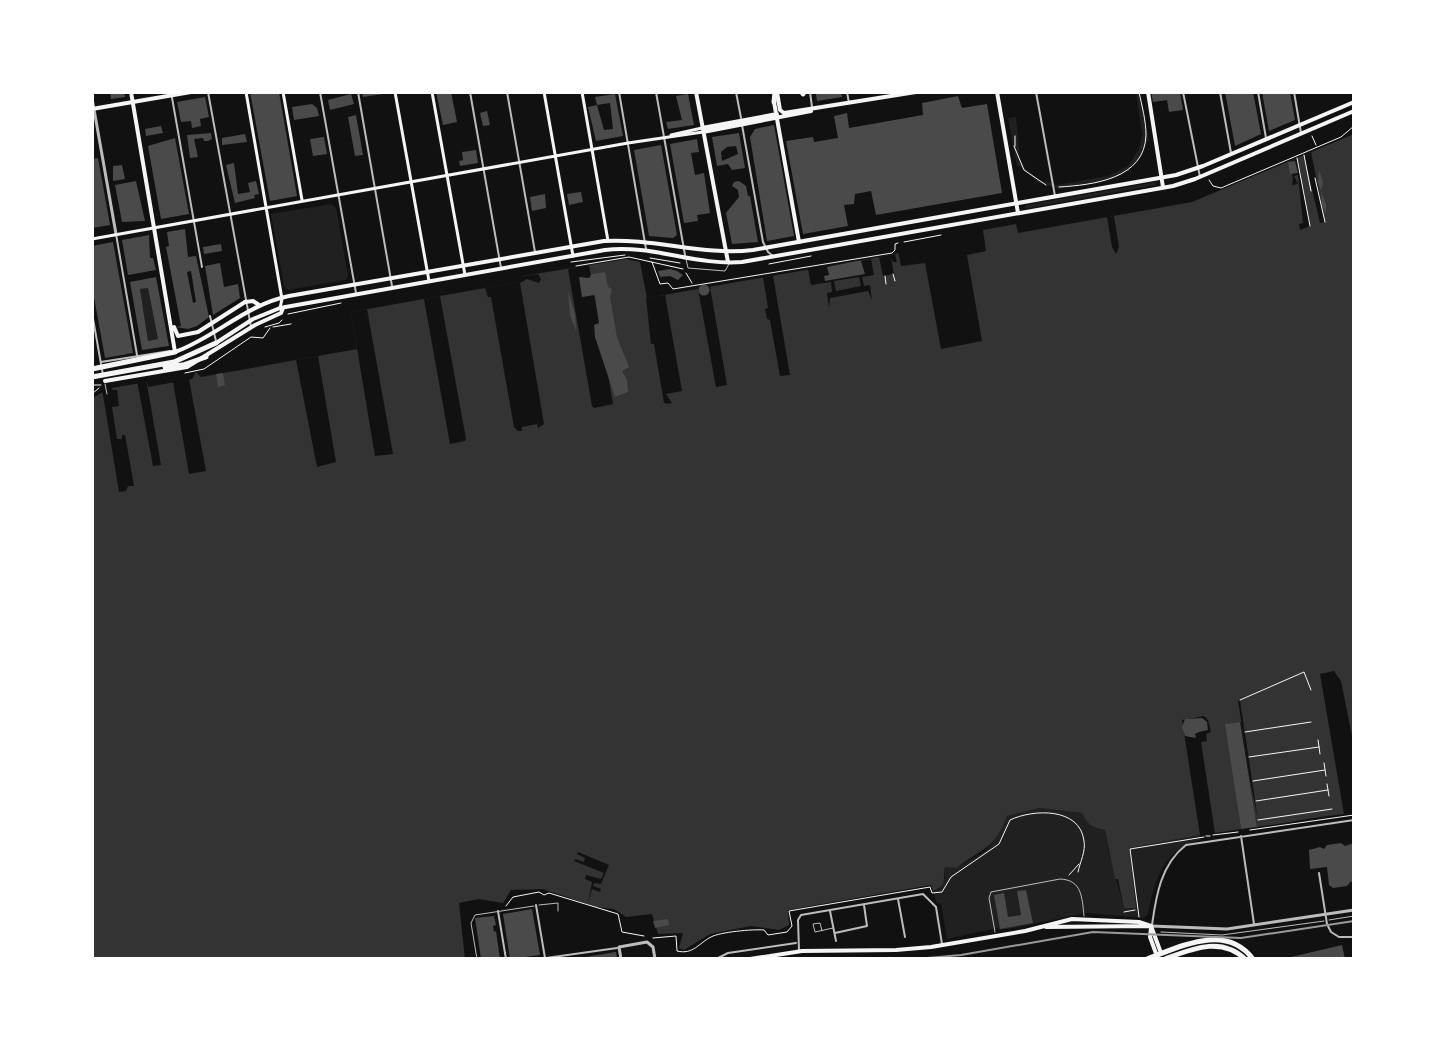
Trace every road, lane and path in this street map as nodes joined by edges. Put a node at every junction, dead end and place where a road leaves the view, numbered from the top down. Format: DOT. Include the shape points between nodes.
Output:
graph roads {
  1 [pos="131,92"];
  2 [pos="191,92"];
  3 [pos="208,92"];
  4 [pos="246,92"];
  5 [pos="283,92"];
  6 [pos="320,92"];
  7 [pos="358,92"];
  8 [pos="395,92"];
  9 [pos="432,92"];
  10 [pos="470,92"];
  11 [pos="507,92"];
  12 [pos="544,92"];
  13 [pos="582,92"];
  14 [pos="619,92"];
  15 [pos="656,92"];
  16 [pos="696,92"];
  17 [pos="736,92"];
  18 [pos="775,92"];
  19 [pos="847,92"];
  20 [pos="916,92"];
  21 [pos="997,92"];
  22 [pos="1036,92"];
  23 [pos="1139,92"];
  24 [pos="1148,92"];
  25 [pos="1183,92"];
  26 [pos="1220,92"];
  27 [pos="1258,92"];
  28 [pos="1294,92"];
  29 [pos="804,93"];
  30 [pos="171,94"];
  31 [pos="884,95"];
  32 [pos="92,98"];
  33 [pos="774,102"];
  34 [pos="1354,102"];
  35 [pos="133,103"];
  36 [pos="849,104"];
  37 [pos="93,109"];
  38 [pos="813,110"];
  39 [pos="1354,111"];
  40 [pos="778,115"];
  41 [pos="742,123"];
  42 [pos="1299,125"];
  43 [pos="1354,126"];
  44 [pos="702,130"];
  45 [pos="1301,134"];
  46 [pos="666,136"];
  47 [pos="1015,136"];
  48 [pos="1312,136"];
  49 [pos="1266,140"];
  50 [pos="628,143"];
  51 [pos="1317,148"];
  52 [pos="592,149"];
  53 [pos="1231,154"];
  54 [pos="1304,155"];
  55 [pos="556,156"];
  56 [pos="1297,158"];
  57 [pos="520,162"];
  58 [pos="483,168"];
  59 [pos="1197,169"];
  60 [pos="447,175"];
  61 [pos="1161,177"];
  62 [pos="1200,177"];
  63 [pos="1315,178"];
  64 [pos="411,181"];
  65 [pos="1209,181"];
  66 [pos="1049,186"];
  67 [pos="1055,187"];
  68 [pos="375,188"];
  69 [pos="1164,190"];
  70 [pos="1311,191"];
  71 [pos="338,194"];
  72 [pos="1055,196"];
  73 [pos="302,200"];
  74 [pos="1016,203"];
  75 [pos="267,206"];
  76 [pos="229,213"];
  77 [pos="1018,213"];
  78 [pos="937,217"];
  79 [pos="194,220"];
  80 [pos="1325,222"];
  81 [pos="902,224"];
  82 [pos="942,226"];
  83 [pos="1310,226"];
  84 [pos="155,227"];
  85 [pos="116,234"];
  86 [pos="899,234"];
  87 [pos="836,235"];
  88 [pos="941,235"];
  89 [pos="92,239"];
  90 [pos="608,241"];
  91 [pos="645,242"];
  92 [pos="799,242"];
  93 [pos="904,242"];
  94 [pos="898,243"];
  95 [pos="683,246"];
  96 [pos="572,247"];
  97 [pos="765,248"];
  98 [pos="838,248"];
  99 [pos="646,250"];
  100 [pos="725,251"];
  101 [pos="535,253"];
  102 [pos="811,254"];
  103 [pos="573,256"];
  104 [pos="685,256"];
  105 [pos="773,256"];
  106 [pos="508,258"];
  107 [pos="499,260"];
  108 [pos="652,262"];
  109 [pos="728,262"];
  110 [pos="566,263"];
  111 [pos="687,263"];
  112 [pos="764,263"];
  113 [pos="463,266"];
  114 [pos="576,266"];
  115 [pos="202,267"];
  116 [pos="510,267"];
  117 [pos="502,271"];
  118 [pos="427,272"];
  119 [pos="893,274"];
  120 [pos="465,275"];
  121 [pos="885,276"];
  122 [pos="391,279"];
  123 [pos="429,281"];
  124 [pos="895,281"];
  125 [pos="886,284"];
  126 [pos="354,285"];
  127 [pos="693,285"];
  128 [pos="392,288"];
  129 [pos="356,294"];
  130 [pos="282,298"];
  131 [pos="245,302"];
  132 [pos="346,302"];
  133 [pos="259,305"];
  134 [pos="282,308"];
  135 [pos="247,310"];
  136 [pos="92,313"];
  137 [pos="210,316"];
  138 [pos="249,321"];
  139 [pos="172,322"];
  140 [pos="212,323"];
  141 [pos="291,324"];
  142 [pos="260,329"];
  143 [pos="251,330"];
  144 [pos="214,331"];
  145 [pos="216,343"];
  146 [pos="175,352"];
  147 [pos="140,357"];
  148 [pos="206,357"];
  149 [pos="101,362"];
  150 [pos="156,366"];
  151 [pos="92,369"];
  152 [pos="191,370"];
  153 [pos="184,373"];
  154 [pos="92,377"];
  155 [pos="92,385"];
  156 [pos="102,385"];
  157 [pos="92,394"];
  158 [pos="107,394"];
  159 [pos="1311,690"];
  160 [pos="1240,700"];
  161 [pos="1310,713"];
  162 [pos="1311,722"];
  163 [pos="1313,729"];
  164 [pos="1245,732"];
  165 [pos="1318,740"];
  166 [pos="1319,747"];
  167 [pos="1320,754"];
  168 [pos="1249,757"];
  169 [pos="1324,763"];
  170 [pos="1325,770"];
  171 [pos="1326,776"];
  172 [pos="1253,781"];
  173 [pos="1327,784"];
  174 [pos="1328,790"];
  175 [pos="1329,796"];
  176 [pos="1256,801"];
  177 [pos="1332,809"];
  178 [pos="1354,815"];
  179 [pos="1258,820"];
  180 [pos="1354,820"];
  181 [pos="1250,830"];
  182 [pos="1245,831"];
  183 [pos="1241,836"];
  184 [pos="1080,862"];
  185 [pos="1078,872"];
  186 [pos="1070,873"];
  187 [pos="1319,873"];
  188 [pos="897,898"];
  189 [pos="864,903"];
  190 [pos="536,905"];
  191 [pos="500,909"];
  192 [pos="830,909"];
  193 [pos="1138,909"];
  194 [pos="1354,910"];
  195 [pos="558,911"];
  196 [pos="1124,912"];
  197 [pos="1354,916"];
  198 [pos="1085,918"];
  199 [pos="1139,920"];
  200 [pos="1078,926"];
  201 [pos="1151,926"];
  202 [pos="1255,926"];
  203 [pos="1041,927"];
  204 [pos="834,930"];
  205 [pos="822,931"];
  206 [pos="1161,932"];
  207 [pos="996,936"];
  208 [pos="905,937"];
  209 [pos="1354,937"];
  210 [pos="836,941"];
  211 [pos="798,942"];
  212 [pos="943,946"];
  213 [pos="619,947"];
  214 [pos="799,951"];
  215 [pos="583,952"];
  216 [pos="724,956"];
  217 [pos="477,959"];
  218 [pos="506,959"];
  219 [pos="539,959"];
  220 [pos="545,959"];
  221 [pos="584,959"];
  222 [pos="621,959"];
  223 [pos="655,959"];
  224 [pos="716,959"];
  225 [pos="729,959"];
  226 [pos="750,959"];
  227 [pos="1147,959"];
  228 [pos="1162,959"];
  229 [pos="1245,959"];
  230 [pos="1253,959"];
  1 -- 35 [label="main road"];
  2 -- 30 [label="main road"];
  3 -- 76 [label="street"];
  4 -- 75 [label="main road"];
  5 -- 73 [label="main road"];
  6 -- 71 [label="street"];
  7 -- 68 [label="street"];
  8 -- 64 [label="main road"];
  9 -- 60 [label="main road"];
  10 -- 58 [label="street"];
  11 -- 57 [label="street"];
  12 -- 55 [label="main road"];
  13 -- 52 [label="main road"];
  14 -- 50 [label="street"];
  15 -- 46 [label="street"];
  16 -- 44 [label="main road"];
  17 -- 41 [label="street"];
  18 -- 33 [label="highway"];
  18 -- 40 [label="main road"];
  19 -- 36 [label="street"];
  20 -- 31 [label="main road"];
  21 -- 74 [label="main road"];
  22 -- 72 [label="street"];
  23 -- 67 [label="path" via="1146,137 1135,163 1113,178"];
  24 -- 61 [label="main road"];
  25 -- 59 [label="street"];
  26 -- 53 [label="street"];
  27 -- 49 [label="street"];
  28 -- 42 [label="street"];
  29 -- 38 [label="street"];
  30 -- 35 [label="main road"];
  30 -- 79 [label="street"];
  31 -- 36 [label="main road"];
  32 -- 37 [label="street"];
  33 -- 40 [label="main road"];
  34 -- 42 [label="main road"];
  35 -- 37 [label="main road"];
  35 -- 84 [label="main road"];
  36 -- 38 [label="main road"];
  37 -- 85 [label="street"];
  38 -- 40 [label="main road"];
  39 -- 45 [label="main road"];
  40 -- 41 [label="main road"];
  40 -- 92 [label="main road"];
  41 -- 44 [label="main road"];
  41 -- 97 [label="street"];
  42 -- 45 [label="street"];
  42 -- 49 [label="main road"];
  43 -- 51 [label="path"];
  44 -- 46 [label="main road"];
  44 -- 100 [label="main road"];
  45 -- 62 [label="main road"];
  46 -- 50 [label="main road"];
  46 -- 95 [label="street"];
  47 -- 66 [label="path" via="1019,162"];
  48 -- 51 [label="path"];
  49 -- 53 [label="main road"];
  50 -- 52 [label="main road"];
  50 -- 91 [label="street"];
  51 -- 65 [label="path" via="1221,188"];
  52 -- 55 [label="main road"];
  52 -- 90 [label="main road"];
  53 -- 59 [label="main road"];
  54 -- 70 [label="path"];
  55 -- 57 [label="main road"];
  55 -- 96 [label="main road"];
  56 -- 83 [label="path"];
  57 -- 58 [label="main road"];
  57 -- 101 [label="street"];
  58 -- 60 [label="main road"];
  58 -- 107 [label="street"];
  59 -- 61 [label="main road"];
  59 -- 62 [label="street"];
  60 -- 64 [label="main road"];
  60 -- 113 [label="main road"];
  61 -- 69 [label="main road"];
  61 -- 72 [label="main road"];
  62 -- 69 [label="main road"];
  63 -- 80 [label="path"];
  64 -- 68 [label="main road"];
  64 -- 118 [label="main road"];
  68 -- 71 [label="main road"];
  68 -- 122 [label="street"];
  69 -- 77 [label="main road"];
  71 -- 73 [label="main road"];
  71 -- 126 [label="street"];
  72 -- 74 [label="main road"];
  73 -- 75 [label="main road"];
  74 -- 77 [label="main road"];
  74 -- 78 [label="main road"];
  75 -- 76 [label="main road"];
  75 -- 130 [label="main road"];
  76 -- 79 [label="main road"];
  76 -- 131 [label="street"];
  77 -- 82 [label="main road"];
  78 -- 81 [label="main road"];
  78 -- 82 [label="main road"];
  79 -- 84 [label="main road"];
  79 -- 115 [label="street"];
  81 -- 86 [label="main road"];
  81 -- 87 [label="main road"];
  82 -- 86 [label="main road"];
  84 -- 85 [label="main road"];
  84 -- 139 [label="main road"];
  85 -- 89 [label="main road"];
  85 -- 147 [label="street"];
  86 -- 98 [label="main road"];
  87 -- 92 [label="main road"];
  87 -- 98 [label="street"];
  88 -- 93 [label="path"];
  90 -- 91 [label="main road"];
  90 -- 96 [label="main road"];
  91 -- 95 [label="main road"];
  91 -- 99 [label="street"];
  92 -- 97 [label="main road"];
  94 -- 127 [label="path" via="892,253"];
  95 -- 100 [label="main road"];
  95 -- 104 [label="street"];
  96 -- 101 [label="main road"];
  96 -- 103 [label="main road"];
  97 -- 100 [label="main road"];
  97 -- 105 [label="street"];
  98 -- 102 [label="main road"];
  99 -- 103 [label="main road"];
  99 -- 104 [label="main road"];
  100 -- 109 [label="main road"];
  101 -- 106 [label="main road"];
  102 -- 105 [label="main road"];
  102 -- 112 [label="path"];
  103 -- 116 [label="main road"];
  104 -- 109 [label="main road"];
  104 -- 111 [label="street"];
  105 -- 109 [label="main road"];
  106 -- 107 [label="main road"];
  106 -- 116 [label="main road"];
  107 -- 113 [label="main road"];
  107 -- 117 [label="street"];
  108 -- 114 [label="path" via="629,257"];
  108 -- 127 [label="path" via="683,269"];
  108 -- 127 [label="path" via="660,284 673,289"];
  109 -- 111 [label="street" via="722,272 688,268"];
  110 -- 111 [label="path" via="633,255"];
  113 -- 118 [label="main road"];
  113 -- 120 [label="main road"];
  116 -- 117 [label="main road"];
  117 -- 120 [label="main road"];
  118 -- 122 [label="main road"];
  118 -- 123 [label="main road"];
  119 -- 124 [label="path"];
  120 -- 123 [label="main road"];
  121 -- 125 [label="path"];
  122 -- 126 [label="main road"];
  122 -- 128 [label="street"];
  123 -- 128 [label="main road"];
  126 -- 129 [label="street"];
  126 -- 130 [label="main road"];
  128 -- 129 [label="main road"];
  129 -- 134 [label="main road"];
  130 -- 133 [label="main road"];
  130 -- 134 [label="main road"];
  131 -- 133 [label="main road"];
  131 -- 135 [label="street"];
  131 -- 140 [label="main road"];
  132 -- 142 [label="path" via="285,314 280,322"];
  133 -- 135 [label="main road"];
  134 -- 138 [label="main road"];
  134 -- 143 [label="main road"];
  135 -- 138 [label="street"];
  135 -- 144 [label="main road"];
  136 -- 149 [label="street"];
  137 -- 140 [label="street"];
  138 -- 143 [label="street"];
  138 -- 145 [label="main road"];
  139 -- 140 [label="main road" via="180,336"];
  139 -- 146 [label="main road"];
  140 -- 144 [label="street"];
  141 -- 153 [label="path" via="271,328 263,338 251,337 204,369"];
  143 -- 148 [label="main road"];
  143 -- 152 [label="path"];
  144 -- 145 [label="street"];
  144 -- 146 [label="main road"];
  145 -- 150 [label="highway"];
  146 -- 147 [label="highway"];
  147 -- 149 [label="street"];
  147 -- 151 [label="highway"];
  148 -- 150 [label="highway" via="174,367"];
  148 -- 156 [label="main road" via="181,369"];
  149 -- 156 [label="street"];
  150 -- 154 [label="highway"];
  155 -- 156 [label="path"];
  156 -- 157 [label="path"];
  156 -- 158 [label="street"];
  159 -- 160 [label="path" via="1304,672"];
  161 -- 162 [label="path"];
  162 -- 163 [label="path"];
  162 -- 164 [label="path"];
  165 -- 166 [label="path"];
  166 -- 167 [label="path"];
  166 -- 168 [label="path"];
  169 -- 170 [label="path"];
  170 -- 171 [label="path"];
  170 -- 172 [label="path"];
  173 -- 174 [label="path"];
  174 -- 175 [label="path"];
  174 -- 176 [label="path"];
  177 -- 179 [label="path"];
  178 -- 181 [label="path"];
  180 -- 183 [label="street"];
  182 -- 193 [label="path" via="1130,849"];
  183 -- 201 [label="street" via="1181,849 1161,881"];
  183 -- 202 [label="street"];
  184 -- 185 [label="path"];
  184 -- 186 [label="path"];
  184 -- 191 [label="path" via="1084,837 1069,818 1052,813 1014,818 995,848 955,874 942,892 932,893 930,887 789,911 792,926 787,932 768,935 749,929 713,936 679,953 676,936 622,932 618,914 549,893 513,897"];
  187 -- 209 [label="street" via="1331,932"];
  188 -- 189 [label="street"];
  188 -- 208 [label="street"];
  188 -- 212 [label="street" via="923,894 931,899"];
  189 -- 192 [label="street"];
  189 -- 204 [label="street" via="867,926"];
  190 -- 191 [label="street"];
  190 -- 195 [label="street" via="558,903"];
  190 -- 220 [label="street"];
  191 -- 217 [label="street" via="473,917"];
  191 -- 218 [label="street"];
  192 -- 204 [label="street"];
  192 -- 211 [label="street" via="799,917"];
  193 -- 196 [label="path"];
  193 -- 199 [label="path"];
  194 -- 202 [label="street"];
  197 -- 206 [label="street" via="1222,935"];
  198 -- 200 [label="main road"];
  198 -- 201 [label="main road"];
  198 -- 203 [label="main road"];
  198 -- 207 [label="street" via="1079,888 1065,878 992,891"];
  200 -- 201 [label="main road"];
  200 -- 203 [label="main road"];
  201 -- 202 [label="street"];
  201 -- 228 [label="main road"];
  203 -- 207 [label="main road"];
  204 -- 205 [label="street"];
  204 -- 210 [label="street"];
  207 -- 212 [label="main road"];
  211 -- 214 [label="street"];
  211 -- 216 [label="street"];
  212 -- 214 [label="main road"];
  213 -- 215 [label="street"];
  213 -- 222 [label="street"];
  213 -- 223 [label="street" via="647,942"];
  214 -- 226 [label="main road"];
  215 -- 220 [label="street"];
  215 -- 221 [label="street"];
  216 -- 224 [label="street"];
  216 -- 225 [label="street"];
  219 -- 220 [label="street"];
  227 -- 230 [label="highway" via="1215,939 1237,944"];
  228 -- 229 [label="highway" via="1216,945"];
}
